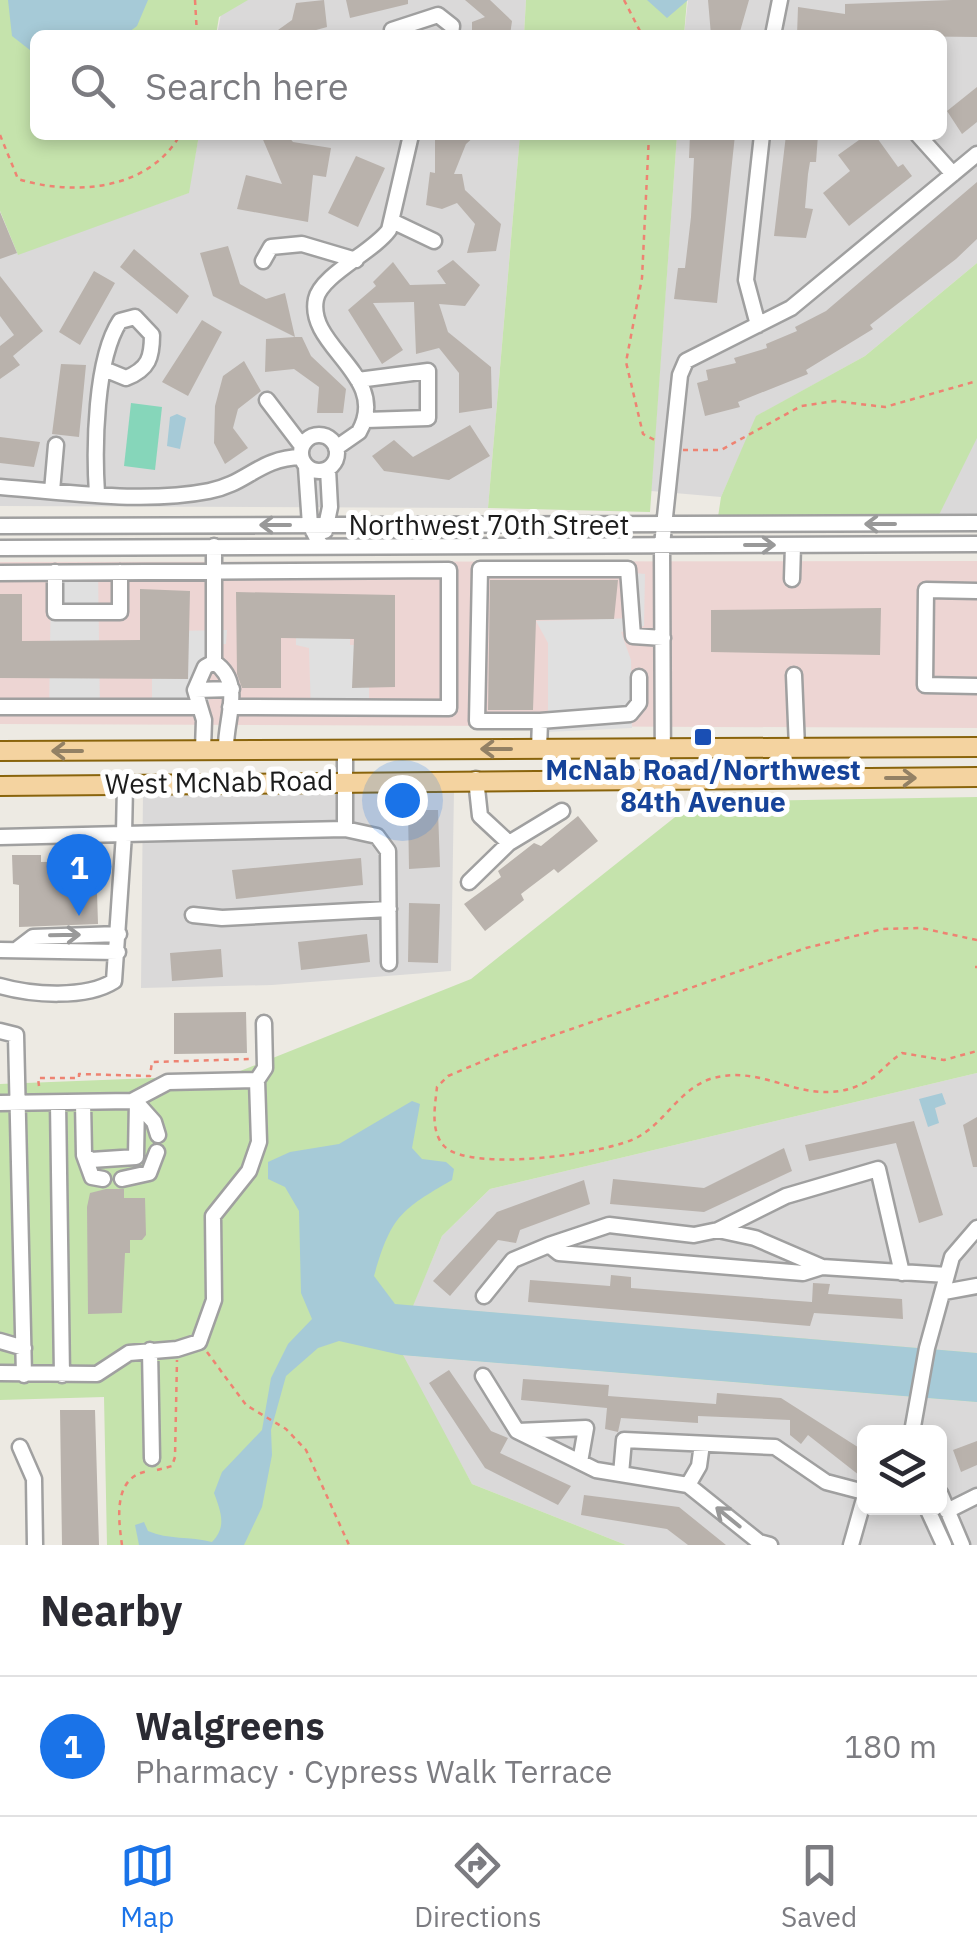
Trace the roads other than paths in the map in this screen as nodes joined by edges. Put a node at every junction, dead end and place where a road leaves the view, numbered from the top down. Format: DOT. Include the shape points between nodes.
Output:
graph roads {
  1 [pos="780,0"];
  2 [pos="400,30"];
  3 [pos="452,30"];
  4 [pos="774,30"];
  5 [pos="409,140"];
  6 [pos="761,140"];
  7 [pos="922,140"];
  8 [pos="977,154"];
  9 [pos="952,174"];
  10 [pos="392,222"];
  11 [pos="434,241"];
  12 [pos="356,260"];
  13 [pos="264,261"];
  14 [pos="758,325"];
  15 [pos="104,369"];
  16 [pos="358,380"];
  17 [pos="267,400"];
  18 [pos="366,420"];
  19 [pos="56,445"];
  20 [pos="336,448"];
  21 [pos="303,456"];
  22 [pos="328,469"];
  23 [pos="0,487"];
  24 [pos="52,491"];
  25 [pos="97,494"];
  26 [pos="977,524"];
  27 [pos="310,525"];
  28 [pos="327,525"];
  29 [pos="454,525"];
  30 [pos="0,526"];
  31 [pos="20,526"];
  32 [pos="105,526"];
  33 [pos="664,526"];
  34 [pos="977,544"];
  35 [pos="662,545"];
  36 [pos="214,546"];
  37 [pos="320,546"];
  38 [pos="454,546"];
  39 [pos="793,546"];
  40 [pos="105,547"];
  41 [pos="0,548"];
  42 [pos="21,548"];
  43 [pos="215,571"];
  44 [pos="55,572"];
  45 [pos="120,572"];
  46 [pos="0,573"];
  47 [pos="792,579"];
  48 [pos="977,590"];
  49 [pos="663,638"];
  50 [pos="214,662"];
  51 [pos="794,675"];
  52 [pos="639,677"];
  53 [pos="977,686"];
  54 [pos="195,690"];
  55 [pos="232,690"];
  56 [pos="0,707"];
  57 [pos="197,707"];
  58 [pos="230,707"];
  59 [pos="540,721"];
  60 [pos="977,747"];
  61 [pos="797,748"];
  62 [pos="345,749"];
  63 [pos="539,749"];
  64 [pos="203,750"];
  65 [pos="226,750"];
  66 [pos="663,750"];
  67 [pos="0,751"];
  68 [pos="977,777"];
  69 [pos="345,779"];
  70 [pos="476,779"];
  71 [pos="664,779"];
  72 [pos="125,785"];
  73 [pos="0,786"];
  74 [pos="562,811"];
  75 [pos="346,829"];
  76 [pos="124,834"];
  77 [pos="0,837"];
  78 [pos="510,843"];
  79 [pos="469,882"];
  80 [pos="390,909"];
  81 [pos="193,915"];
  82 [pos="119,934"];
  83 [pos="8,950"];
  84 [pos="118,952"];
  85 [pos="388,964"];
  86 [pos="0,986"];
  87 [pos="264,1023"];
  88 [pos="0,1031"];
  89 [pos="257,1080"];
  90 [pos="18,1096"];
  91 [pos="83,1102"];
  92 [pos="137,1102"];
  93 [pos="0,1103"];
  94 [pos="58,1103"];
  95 [pos="158,1134"];
  96 [pos="157,1152"];
  97 [pos="84,1155"];
  98 [pos="102,1179"];
  99 [pos="122,1179"];
  100 [pos="977,1228"];
  101 [pos="718,1230"];
  102 [pos="548,1246"];
  103 [pos="822,1267"];
  104 [pos="902,1273"];
  105 [pos="947,1275"];
  106 [pos="977,1286"];
  107 [pos="944,1292"];
  108 [pos="484,1296"];
  109 [pos="0,1341"];
  110 [pos="24,1348"];
  111 [pos="150,1350"];
  112 [pos="0,1373"];
  113 [pos="62,1374"];
  114 [pos="24,1375"];
  115 [pos="483,1376"];
  116 [pos="913,1425"];
  117 [pos="517,1431"];
  118 [pos="702,1444"];
  119 [pos="20,1447"];
  120 [pos="152,1458"];
  121 [pos="580,1462"];
  122 [pos="621,1474"];
  123 [pos="688,1485"];
  124 [pos="857,1493"];
  125 [pos="977,1496"];
  126 [pos="947,1511"];
  127 [pos="859,1515"];
  128 [pos="930,1515"];
  129 [pos="35,1545"];
  130 [pos="770,1545"];
  131 [pos="851,1545"];
  132 [pos="944,1545"];
  133 [pos="962,1545"];
  1 -- 4 [label="street"];
  2 -- 3 [label="street" via="438,15"];
  5 -- 10 [label="street"];
  6 -- 14 [label="street" via="746,280"];
  7 -- 9 [label="street"];
  8 -- 9 [label="street"];
  9 -- 14 [label="street" via="819,286"];
  10 -- 11 [label="street"];
  10 -- 12 [label="street" via="380,243"];
  12 -- 13 [label="street" via="302,244 271,248"];
  12 -- 16 [label="street" via="324,285 316,313"];
  14 -- 33 [label="street" via="686,361"];
  15 -- 25 [label="street"];
  16 -- 18 [label="street"];
  16 -- 18 [label="street" via="428,372 428,418"];
  17 -- 21 [label="street"];
  18 -- 20 [label="street"];
  19 -- 24 [label="street"];
  20 -- 21 [label="street" via="323,436 310,437"];
  20 -- 22 [label="street"];
  21 -- 22 [label="street" via="317,471"];
  21 -- 25 [label="street" via="276,458 229,487 204,492"];
  21 -- 27 [label="street"];
  22 -- 28 [label="street"];
  23 -- 24 [label="street"];
  24 -- 25 [label="street"];
  26 -- 33 [label="street, Northwest 70th Street, one-way"];
  27 -- 28 [label="street, Northwest 70th Street"];
  27 -- 32 [label="street, Northwest 70th Street, one-way"];
  27 -- 37 [label="street"];
  28 -- 29 [label="street, Northwest 70th Street"];
  28 -- 37 [label="street"];
  29 -- 33 [label="street, Northwest 70th Street"];
  29 -- 38 [label="street"];
  30 -- 31 [label="street, Northwest 70th Street"];
  31 -- 32 [label="street, Northwest 70th Street"];
  31 -- 42 [label="street"];
  32 -- 40 [label="street"];
  33 -- 35 [label="street"];
  34 -- 39 [label="street, Northwest 70th Street"];
  35 -- 38 [label="street, Northwest 70th Street"];
  35 -- 39 [label="street, Northwest 70th Street, one-way"];
  35 -- 49 [label="street"];
  36 -- 37 [label="street, Northwest 70th Street"];
  36 -- 40 [label="street, Northwest 70th Street"];
  36 -- 43 [label="street"];
  37 -- 38 [label="street, Northwest 70th Street"];
  39 -- 47 [label="street"];
  40 -- 42 [label="street, Northwest 70th Street"];
  41 -- 42 [label="street, Northwest 70th Street"];
  43 -- 45 [label="street"];
  43 -- 50 [label="street"];
  43 -- 58 [label="street" via="448,570 449,708"];
  44 -- 45 [label="street"];
  44 -- 45 [label="street" via="55,612 120,612"];
  44 -- 46 [label="street"];
  48 -- 53 [label="street" via="926,590 924,685"];
  49 -- 59 [label="street" via="633,636 628,569 480,569 477,721"];
  49 -- 66 [label="street"];
  50 -- 54 [label="street"];
  50 -- 55 [label="street"];
  51 -- 61 [label="street"];
  52 -- 59 [label="street" via="639,703 630,714"];
  54 -- 55 [label="street"];
  54 -- 57 [label="street"];
  55 -- 58 [label="street"];
  56 -- 57 [label="street"];
  57 -- 64 [label="street" via="204,720"];
  58 -- 65 [label="street"];
  59 -- 63 [label="street"];
  60 -- 61 [label="main road, West McNab Road"];
  61 -- 66 [label="main road, West McNab Road"];
  63 -- 62 [label="main road, West McNab Road, one-way"];
  62 -- 65 [label="main road, West McNab Road"];
  62 -- 69 [label="street"];
  63 -- 66 [label="main road, West McNab Road"];
  64 -- 65 [label="main road, West McNab Road"];
  64 -- 67 [label="main road, West McNab Road, one-way"];
  66 -- 71 [label="street"];
  71 -- 68 [label="main road, West McNab Road, one-way"];
  69 -- 70 [label="main road, West McNab Road"];
  69 -- 72 [label="main road, West McNab Road"];
  69 -- 75 [label="street"];
  70 -- 71 [label="main road, West McNab Road"];
  70 -- 78 [label="street" via="480,816"];
  72 -- 73 [label="main road, West McNab Road"];
  72 -- 76 [label="street"];
  74 -- 78 [label="street"];
  75 -- 76 [label="street"];
  75 -- 80 [label="street" via="377,836 388,851"];
  76 -- 77 [label="street"];
  76 -- 82 [label="street"];
  78 -- 79 [label="street"];
  80 -- 81 [label="street"];
  80 -- 85 [label="street"];
  83 -- 82 [label="street, one-way" via="33,938"];
  82 -- 84 [label="street"];
  83 -- 84 [label="street"];
  84 -- 86 [label="street" via="114,982 100,990 27,993"];
  87 -- 89 [label="street" via="265,1068"];
  88 -- 90 [label="street" via="16,1035"];
  89 -- 92 [label="street" via="168,1082"];
  89 -- 111 [label="street" via="258,1142 248,1171 213,1216 214,1300 199,1342"];
  90 -- 93 [label="street"];
  90 -- 94 [label="street"];
  90 -- 110 [label="street"];
  91 -- 92 [label="street"];
  91 -- 94 [label="street"];
  91 -- 97 [label="street"];
  92 -- 95 [label="street"];
  92 -- 97 [label="street" via="136,1158"];
  94 -- 113 [label="street"];
  96 -- 99 [label="street" via="148,1174"];
  97 -- 98 [label="street" via="92,1177"];
  100 -- 105 [label="street" via="952,1256"];
  101 -- 102 [label="street" via="694,1235 610,1225"];
  101 -- 103 [label="street"];
  101 -- 104 [label="street" via="786,1196 878,1169"];
  102 -- 103 [label="street" via="559,1253 803,1273"];
  102 -- 108 [label="street" via="512,1260"];
  103 -- 104 [label="street"];
  104 -- 105 [label="street"];
  105 -- 107 [label="street"];
  106 -- 107 [label="street"];
  107 -- 116 [label="street"];
  109 -- 110 [label="street"];
  110 -- 114 [label="street"];
  111 -- 113 [label="street" via="128,1354 97,1374"];
  111 -- 120 [label="street"];
  112 -- 114 [label="street"];
  113 -- 114 [label="street"];
  115 -- 117 [label="street"];
  117 -- 121 [label="street"];
  117 -- 121 [label="street" via="586,1428"];
  118 -- 122 [label="street" via="624,1440"];
  118 -- 123 [label="street"];
  118 -- 124 [label="street" via="775,1447 826,1482"];
  119 -- 129 [label="street" via="34,1480"];
  121 -- 122 [label="street"];
  122 -- 123 [label="street"];
  130 -- 123 [label="street, one-way"];
  125 -- 126 [label="street"];
  126 -- 133 [label="street"];
  127 -- 131 [label="street"];
  128 -- 132 [label="street"];
}
